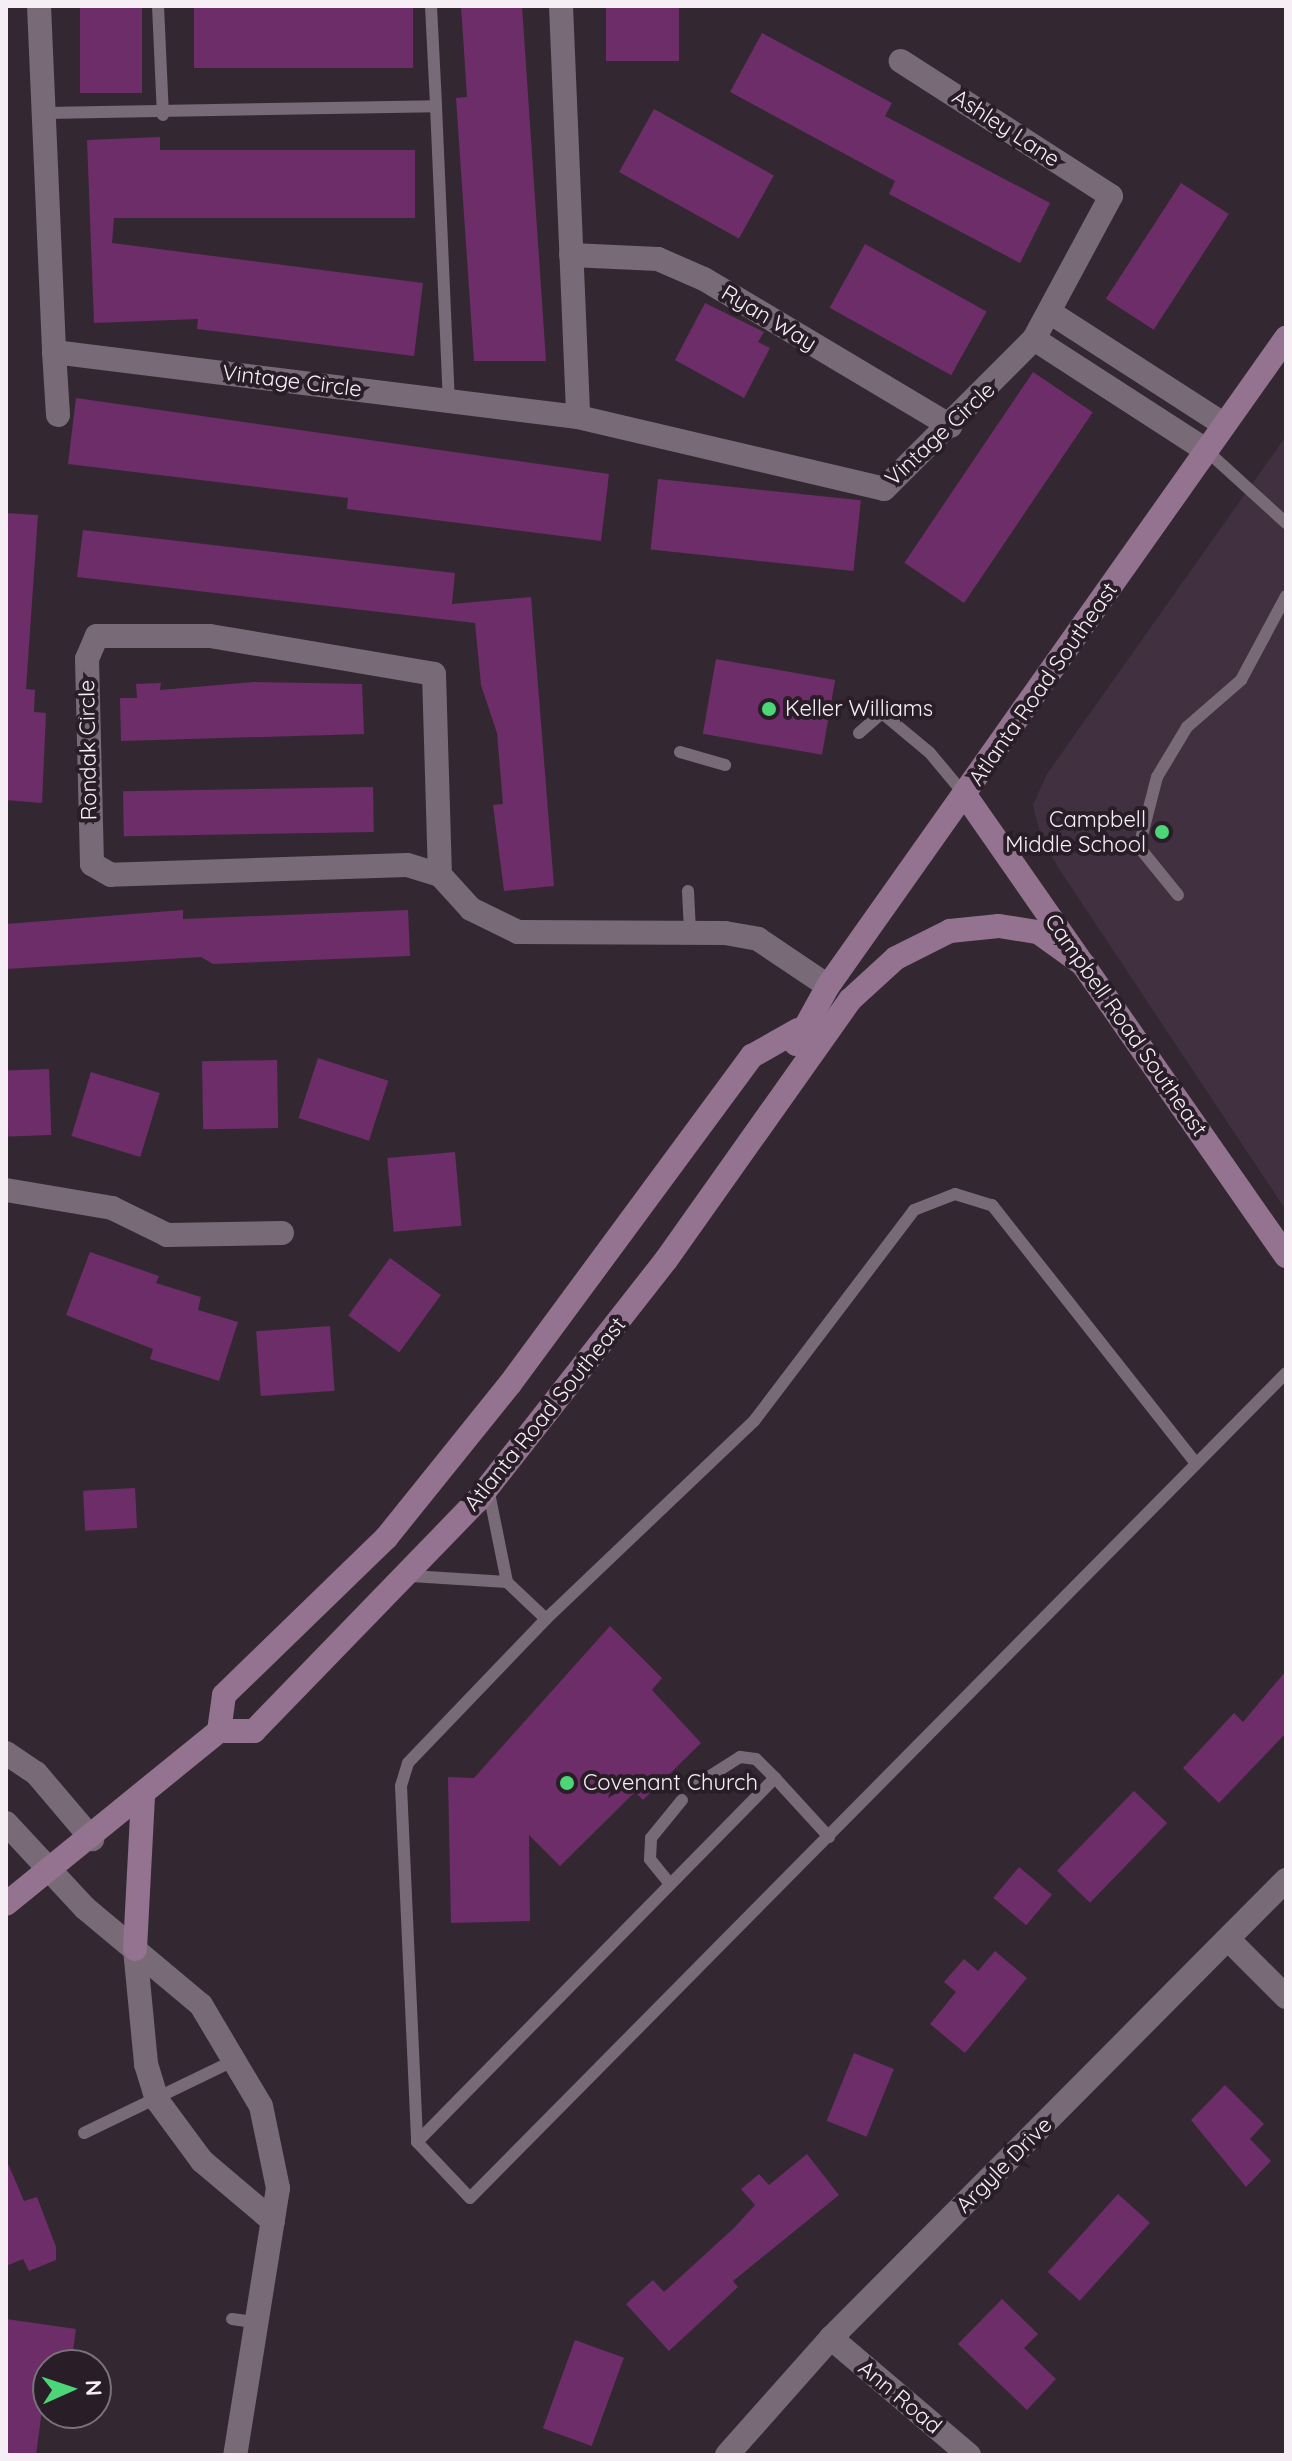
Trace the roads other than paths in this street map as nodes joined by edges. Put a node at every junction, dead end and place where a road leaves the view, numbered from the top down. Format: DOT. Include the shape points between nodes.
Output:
graph roads {
  1 [pos="39,6"];
  2 [pos="158,6"];
  3 [pos="431,6"];
  4 [pos="561,6"];
  5 [pos="901,61"];
  6 [pos="436,106"];
  7 [pos="46,113"];
  8 [pos="163,115"];
  9 [pos="1111,196"];
  10 [pos="571,255"];
  11 [pos="1051,313"];
  12 [pos="1286,338"];
  13 [pos="1034,339"];
  14 [pos="54,352"];
  15 [pos="449,401"];
  16 [pos="58,415"];
  17 [pos="578,417"];
  18 [pos="1223,424"];
  19 [pos="951,426"];
  20 [pos="1207,451"];
  21 [pos="1286,523"];
  22 [pos="1286,596"];
  23 [pos="859,733"];
  24 [pos="680,752"];
  25 [pos="725,765"];
  26 [pos="965,795"];
  27 [pos="440,875"];
  28 [pos="688,891"];
  29 [pos="1178,895"];
  30 [pos="690,932"];
  31 [pos="1084,965"];
  32 [pos="828,986"];
  33 [pos="798,1030"];
  34 [pos="788,1090"];
  35 [pos="6,1190"];
  36 [pos="282,1233"];
  37 [pos="1286,1256"];
  38 [pos="1286,1373"];
  39 [pos="1195,1462"];
  40 [pos="488,1488"];
  41 [pos="411,1576"];
  42 [pos="507,1582"];
  43 [pos="546,1619"];
  44 [pos="219,1731"];
  45 [pos="6,1753"];
  46 [pos="775,1778"];
  47 [pos="699,1783"];
  48 [pos="143,1796"];
  49 [pos="682,1800"];
  50 [pos="6,1823"];
  51 [pos="829,1837"];
  52 [pos="92,1839"];
  53 [pos="50,1873"];
  54 [pos="1286,1880"];
  55 [pos="670,1884"];
  56 [pos="6,1904"];
  57 [pos="1228,1939"];
  58 [pos="135,1949"];
  59 [pos="1286,1997"];
  60 [pos="238,2059"];
  61 [pos="157,2100"];
  62 [pos="84,2133"];
  63 [pos="417,2142"];
  64 [pos="273,2221"];
  65 [pos="232,2319"];
  66 [pos="260,2323"];
  67 [pos="831,2338"];
  68 [pos="235,2455"];
  69 [pos="727,2455"];
  70 [pos="969,2455"];
  1 -- 7 [label="street"];
  2 -- 8 [label="lane"];
  3 -- 6 [label="lane"];
  4 -- 10 [label="street"];
  5 -- 9 [label="street, Ashley Lane"];
  6 -- 8 [label="lane"];
  6 -- 15 [label="lane"];
  7 -- 8 [label="lane"];
  7 -- 14 [label="street"];
  9 -- 11 [label="street, Vintage Circle"];
  10 -- 17 [label="street"];
  10 -- 19 [label="street, Ryan Way" via="658,259 704,279"];
  11 -- 13 [label="street, Vintage Circle"];
  11 -- 18 [label="street"];
  12 -- 18 [label="main road, Atlanta Road Southeast"];
  13 -- 19 [label="street, Vintage Circle"];
  13 -- 20 [label="street"];
  14 -- 15 [label="street, Vintage Circle"];
  14 -- 16 [label="street"];
  15 -- 17 [label="street, Vintage Circle"];
  17 -- 19 [label="street, Vintage Circle" via="884,489"];
  18 -- 20 [label="main road, Atlanta Road Southeast"];
  20 -- 21 [label="lane"];
  20 -- 26 [label="main road, Atlanta Road Southeast"];
  22 -- 29 [label="lane" via="1241,680 1187,727 1157,777 1139,847"];
  23 -- 26 [label="lane" via="882,713"];
  24 -- 25 [label="lane"];
  26 -- 31 [label="main road, Campbell Road Southeast"];
  26 -- 32 [label="main road, Atlanta Road Southeast"];
  27 -- 27 [label="street, Rondak Circle" via="407,865 111,875 92,864 87,659 97,636 210,636 434,674"];
  27 -- 30 [label="street" via="471,909 518,932"];
  28 -- 30 [label="lane"];
  30 -- 32 [label="street" via="758,939"];
  31 -- 34 [label="main road" via="1038,932 950,931 896,958 850,1000"];
  31 -- 37 [label="main road, Campbell Road Southeast"];
  32 -- 33 [label="main road, Atlanta Road Southeast"];
  33 -- 34 [label="main road, Atlanta Road Southeast"];
  33 -- 44 [label="main road, Atlanta Road Southeast" via="752,1056 510,1384 386,1538 224,1695"];
  34 -- 40 [label="main road, Atlanta Road Southeast"];
  35 -- 36 [label="street" via="112,1208 167,1235"];
  38 -- 39 [label="lane"];
  39 -- 43 [label="lane" via="992,1205 955,1194 914,1210 754,1421"];
  39 -- 51 [label="lane"];
  40 -- 41 [label="main road, Atlanta Road Southeast"];
  40 -- 42 [label="lane"];
  41 -- 42 [label="lane"];
  41 -- 44 [label="main road, Atlanta Road Southeast" via="254,1731"];
  42 -- 43 [label="lane"];
  43 -- 63 [label="lane" via="408,1763 401,1786"];
  44 -- 48 [label="main road"];
  45 -- 52 [label="street" via="36,1773"];
  46 -- 47 [label="lane" via="756,1759 740,1757"];
  46 -- 51 [label="lane"];
  46 -- 55 [label="lane"];
  48 -- 52 [label="main road"];
  48 -- 58 [label="main road"];
  49 -- 55 [label="lane" via="651,1838 650,1859"];
  50 -- 53 [label="street"];
  51 -- 63 [label="lane" via="470,2198"];
  52 -- 53 [label="main road"];
  53 -- 56 [label="main road"];
  53 -- 58 [label="street"];
  54 -- 57 [label="street, Argyle Drive"];
  55 -- 63 [label="lane"];
  57 -- 59 [label="street"];
  57 -- 67 [label="street, Argyle Drive"];
  58 -- 60 [label="street" via="201,2005"];
  58 -- 61 [label="street" via="146,2064"];
  60 -- 61 [label="lane"];
  60 -- 64 [label="street" via="270,2130 278,2188"];
  61 -- 62 [label="lane"];
  61 -- 64 [label="street" via="202,2161"];
  64 -- 66 [label="street"];
  65 -- 66 [label="lane"];
  66 -- 68 [label="street"];
  67 -- 69 [label="street, Argyle Drive"];
  67 -- 70 [label="street, Ann Road"];
}
